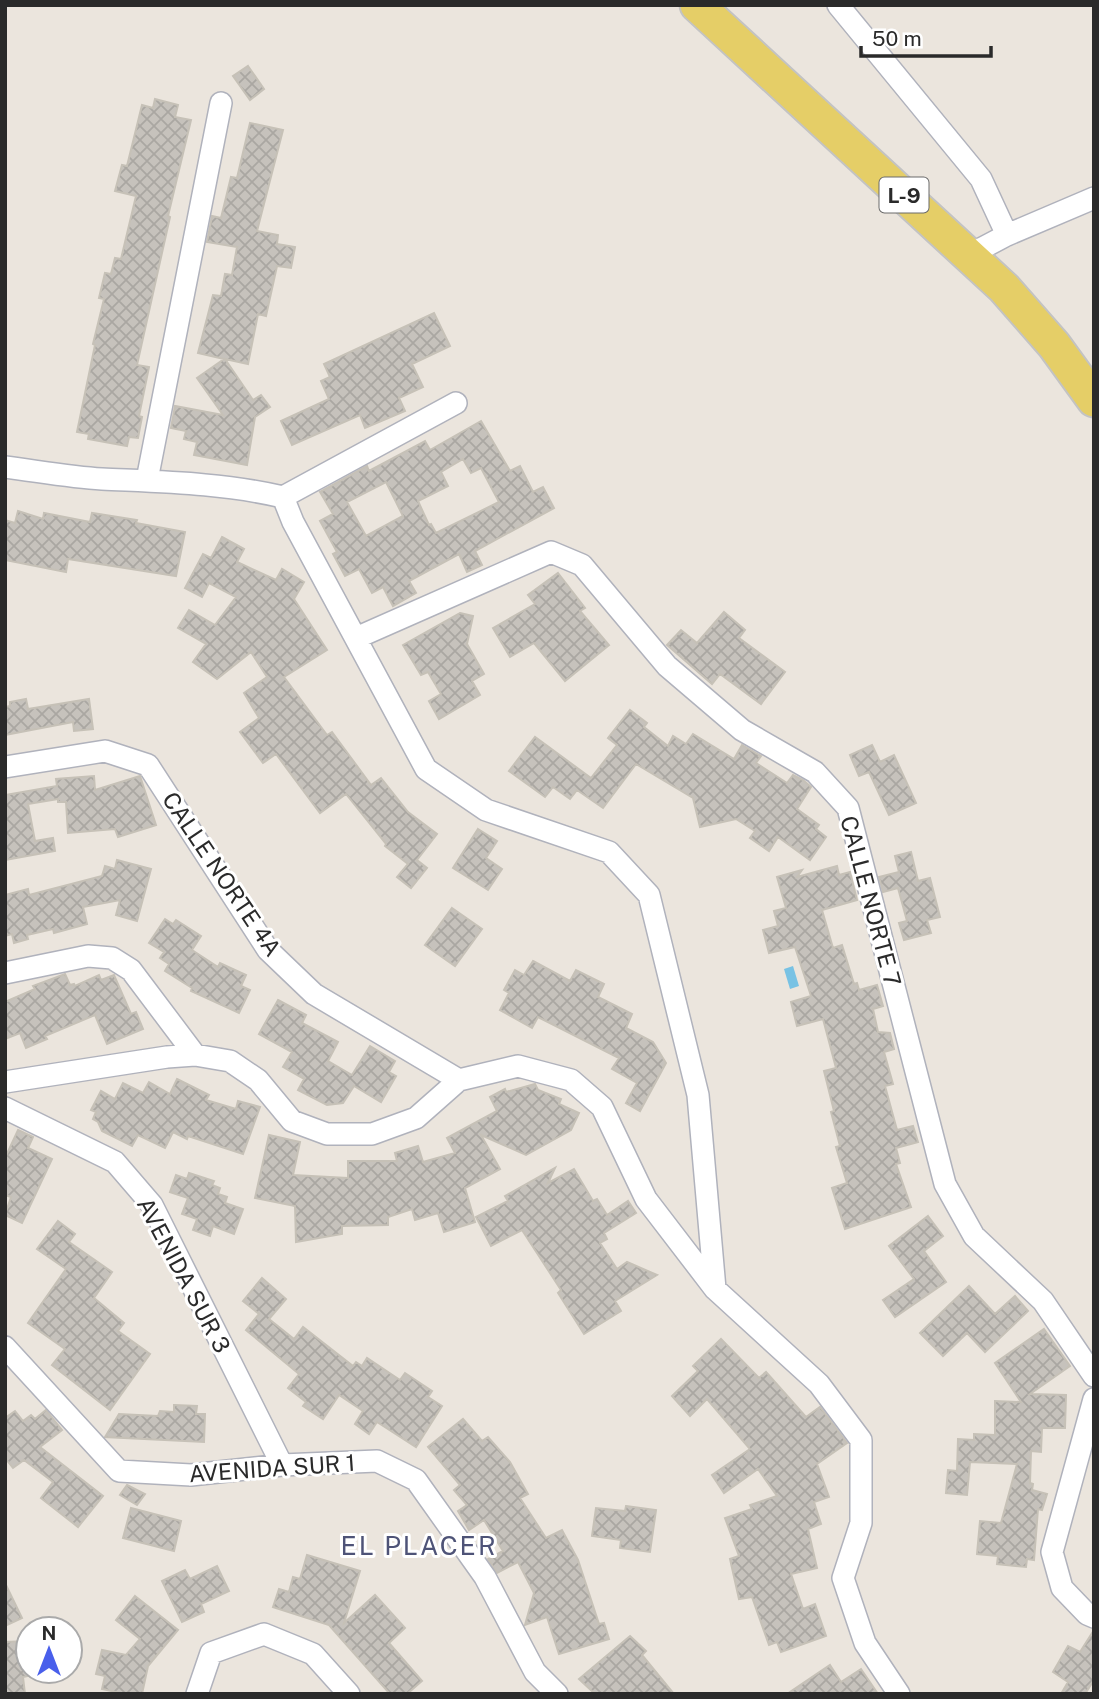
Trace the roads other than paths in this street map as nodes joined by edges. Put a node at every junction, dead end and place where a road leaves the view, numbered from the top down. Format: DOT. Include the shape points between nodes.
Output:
graph roads {
  1 [pos="697,5"];
  2 [pos="838,5"];
  3 [pos="221,103"];
  4 [pos="1094,198"];
  5 [pos="1007,235"];
  6 [pos="969,255"];
  7 [pos="1094,400"];
  8 [pos="456,403"];
  9 [pos="5,467"];
  10 [pos="147,480"];
  11 [pos="284,497"];
  12 [pos="356,638"];
  13 [pos="5,767"];
  14 [pos="5,974"];
  15 [pos="195,1055"];
  16 [pos="459,1080"];
  17 [pos="5,1082"];
  18 [pos="5,1108"];
  19 [pos="716,1289"];
  20 [pos="5,1347"];
  21 [pos="1094,1376"];
  22 [pos="1094,1399"];
  23 [pos="282,1465"];
  24 [pos="1094,1617"];
  25 [pos="197,1694"];
  26 [pos="349,1694"];
  27 [pos="557,1694"];
  28 [pos="899,1694"];
  1 -- 6 [label="main road, L-9"];
  2 -- 5 [label="street" via="981,179"];
  3 -- 10 [label="street"];
  4 -- 5 [label="street"];
  5 -- 6 [label="street"];
  6 -- 7 [label="main road, L-9" via="1054,345"];
  8 -- 11 [label="street"];
  9 -- 10 [label="street"];
  10 -- 11 [label="street" via="246,488"];
  11 -- 12 [label="street"];
  12 -- 19 [label="street" via="425,769 486,810 609,852 649,895 698,1095"];
  12 -- 21 [label="street, CALLE NORTE 7" via="551,552 582,565 667,666 742,730 815,772 848,808 945,1184 974,1236 1043,1301"];
  13 -- 16 [label="street, CALLE NORTE 4A" via="105,751 148,765 268,950 314,994"];
  14 -- 15 [label="street" via="88,956 112,958 131,970"];
  15 -- 16 [label="street" via="230,1061 258,1080 292,1121 327,1134 372,1135 416,1118"];
  15 -- 17 [label="street"];
  16 -- 19 [label="street" via="519,1066 572,1080 602,1107 646,1199"];
  18 -- 23 [label="street, AVENIDA SUR 3" via="115,1162 152,1205"];
  19 -- 28 [label="street" via="819,1384 861,1440 861,1523 843,1578 865,1643"];
  20 -- 23 [label="street, AVENIDA SUR 1" via="118,1471 191,1475"];
  22 -- 24 [label="street" via="1052,1552 1062,1588"];
  23 -- 27 [label="street, AVENIDA SUR 1" via="377,1461 416,1480 485,1577 535,1672"];
  25 -- 26 [label="street" via="211,1653 264,1634 313,1654"];
}
